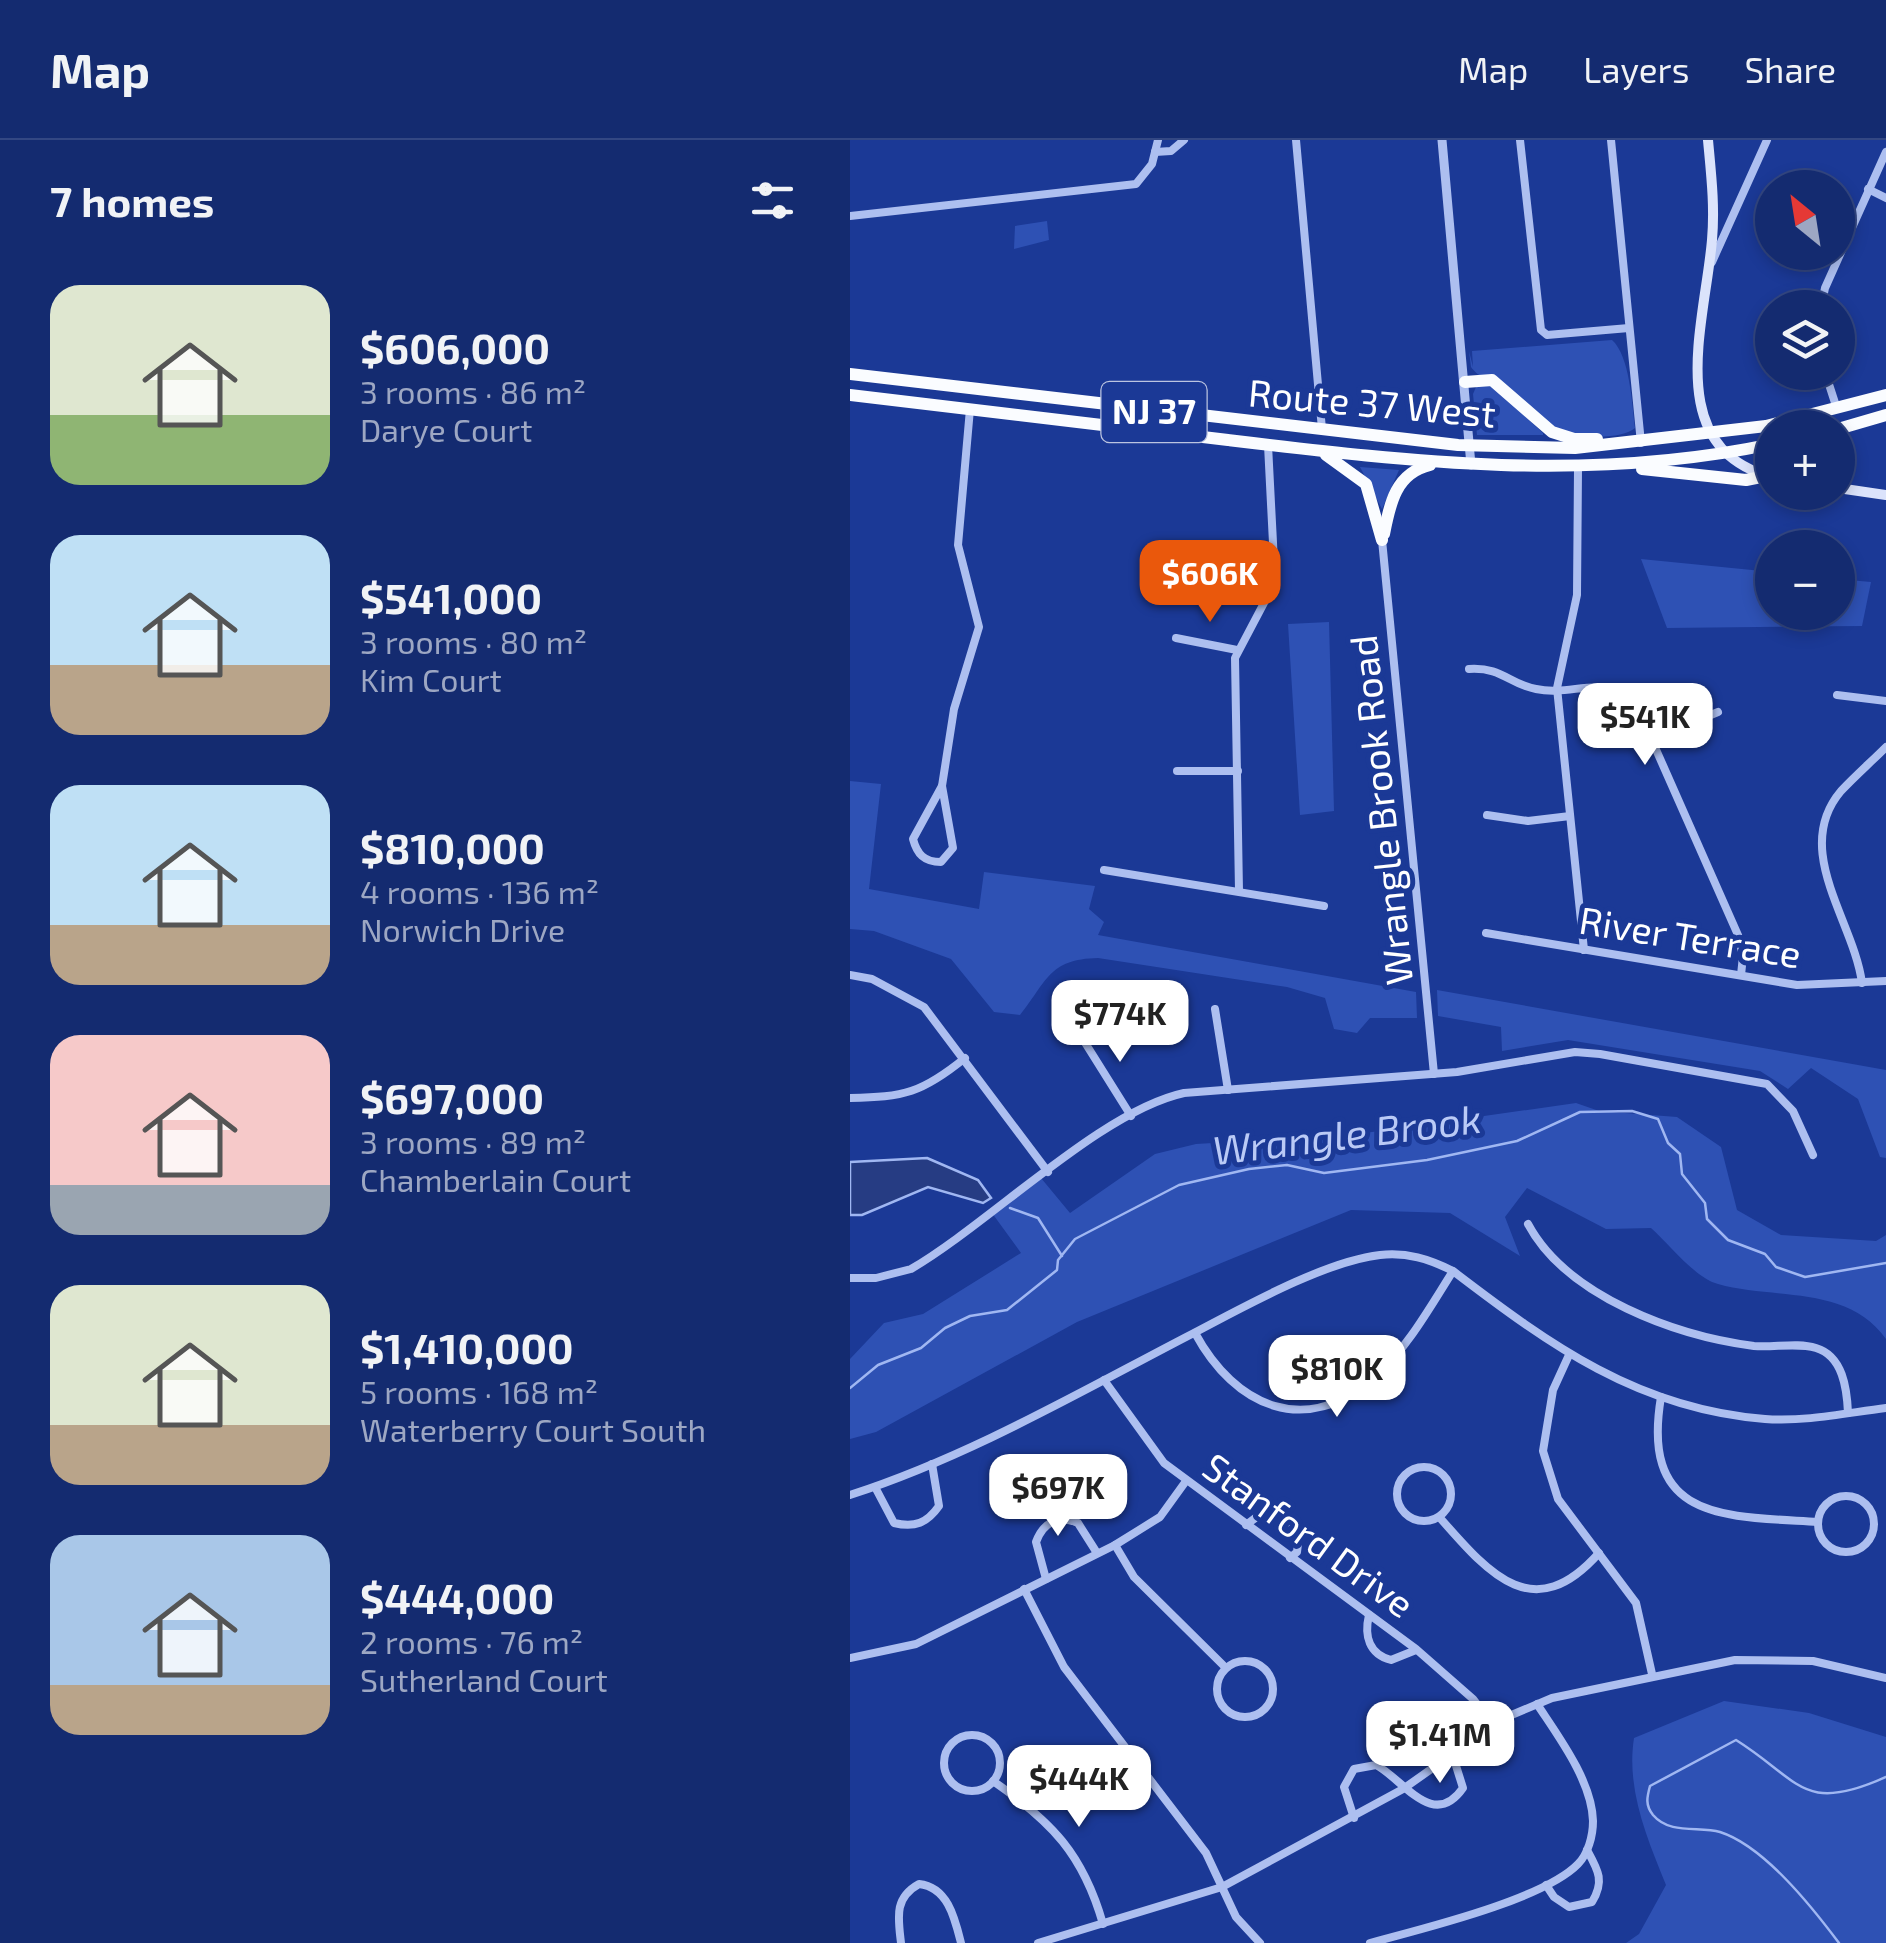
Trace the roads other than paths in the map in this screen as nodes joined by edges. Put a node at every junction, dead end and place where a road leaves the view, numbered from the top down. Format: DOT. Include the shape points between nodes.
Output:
graph roads {
  1 [pos="1158,140"];
  2 [pos="1184,140"];
  3 [pos="1296,140"];
  4 [pos="1442,140"];
  5 [pos="1520,140"];
  6 [pos="1611,140"];
  7 [pos="1708,140"];
  8 [pos="1766,140"];
  9 [pos="1155,152"];
  10 [pos="1886,152"];
  11 [pos="1868,190"];
  12 [pos="1886,198"];
  13 [pos="850,216"];
  14 [pos="1710,266"];
  15 [pos="1828,290"];
  16 [pos="1629,328"];
  17 [pos="850,374"];
  18 [pos="1466,382"];
  19 [pos="1831,390"];
  20 [pos="1886,394"];
  21 [pos="850,395"];
  22 [pos="1837,409"];
  23 [pos="970,410"];
  24 [pos="1886,414"];
  25 [pos="1855,423"];
  26 [pos="1322,429"];
  27 [pos="1709,435"];
  28 [pos="1638,443"];
  29 [pos="1268,445"];
  30 [pos="1470,446"];
  31 [pos="1755,447"];
  32 [pos="1320,451"];
  33 [pos="1723,453"];
  34 [pos="1442,462"];
  35 [pos="1471,465"];
  36 [pos="1624,466"];
  37 [pos="1755,467"];
  38 [pos="1578,469"];
  39 [pos="1755,477"];
  40 [pos="1855,490"];
  41 [pos="1886,494"];
  42 [pos="1382,540"];
  43 [pos="1176,638"];
  44 [pos="1237,650"];
  45 [pos="1469,668"];
  46 [pos="1557,688"];
  47 [pos="1837,695"];
  48 [pos="1886,702"];
  49 [pos="1718,712"];
  50 [pos="1653,739"];
  51 [pos="1886,747"];
  52 [pos="1178,771"];
  53 [pos="1238,771"];
  54 [pos="942,786"];
  55 [pos="1487,816"];
  56 [pos="1570,816"];
  57 [pos="1104,870"];
  58 [pos="1239,891"];
  59 [pos="1324,906"];
  60 [pos="1486,934"];
  61 [pos="1584,950"];
  62 [pos="1740,974"];
  63 [pos="850,975"];
  64 [pos="1886,981"];
  65 [pos="1862,983"];
  66 [pos="1215,1009"];
  67 [pos="1082,1020"];
  68 [pos="965,1058"];
  69 [pos="1434,1074"];
  70 [pos="1228,1090"];
  71 [pos="850,1098"];
  72 [pos="1131,1116"];
  73 [pos="1813,1156"];
  74 [pos="1048,1172"];
  75 [pos="1528,1224"];
  76 [pos="1453,1271"];
  77 [pos="850,1278"];
  78 [pos="1195,1333"];
  79 [pos="1569,1355"];
  80 [pos="1104,1380"];
  81 [pos="1662,1397"];
  82 [pos="1886,1408"];
  83 [pos="1848,1413"];
  84 [pos="932,1464"];
  85 [pos="1186,1481"];
  86 [pos="875,1487"];
  87 [pos="850,1495"];
  88 [pos="1440,1519"];
  89 [pos="1818,1522"];
  90 [pos="1246,1525"];
  91 [pos="1115,1546"];
  92 [pos="1098,1553"];
  93 [pos="1599,1553"];
  94 [pos="1290,1558"];
  95 [pos="1046,1579"];
  96 [pos="1024,1589"];
  97 [pos="1369,1615"];
  98 [pos="1416,1649"];
  99 [pos="850,1658"];
  100 [pos="1226,1668"];
  101 [pos="1652,1674"];
  102 [pos="1886,1678"];
  103 [pos="1537,1704"];
  104 [pos="1493,1725"];
  105 [pos="1452,1753"];
  106 [pos="993,1781"];
  107 [pos="1403,1789"];
  108 [pos="1354,1818"];
  109 [pos="1587,1850"];
  110 [pos="1546,1884"];
  111 [pos="1222,1887"];
  112 [pos="1104,1924"];
  113 [pos="901,1943"];
  114 [pos="961,1943"];
  115 [pos="1038,1943"];
  116 [pos="1260,1943"];
  117 [pos="1370,1943"];
  1 -- 9 [label="street"];
  2 -- 9 [label="street" via="1171,151"];
  3 -- 26 [label="street"];
  4 -- 18 [label="street"];
  5 -- 16 [label="street" via="1542,333"];
  6 -- 16 [label="street"];
  7 -- 14 [label="main road"];
  8 -- 14 [label="street"];
  9 -- 13 [label="street" via="1147,174 1116,189"];
  10 -- 11 [label="street"];
  11 -- 12 [label="street"];
  11 -- 15 [label="street"];
  14 -- 27 [label="main road" via="1698,348"];
  16 -- 28 [label="street"];
  17 -- 26 [label="highway, Route 37 West / NJ 37"];
  18 -- 28 [label="highway" via="1492,380 1558,436"];
  18 -- 30 [label="street"];
  19 -- 22 [label="street"];
  20 -- 22 [label="highway, Route 37 West / NJ 37"];
  21 -- 23 [label="highway, Route 37 West / NJ 37"];
  22 -- 27 [label="highway, Route 37 West / NJ 37"];
  23 -- 29 [label="highway, Route 37 West / NJ 37"];
  23 -- 54 [label="street" via="958,545 978,626 954,709"];
  24 -- 25 [label="highway"];
  26 -- 30 [label="highway, Route 37 West / NJ 37"];
  27 -- 28 [label="highway, Route 37 West / NJ 37"];
  27 -- 33 [label="main road"];
  28 -- 30 [label="highway, Route 37 West / NJ 37"];
  29 -- 32 [label="highway, Route 37 West / NJ 37"];
  29 -- 44 [label="street" via="1275,582"];
  30 -- 35 [label="street"];
  31 -- 33 [label="highway, Route 37 West / NJ 37"];
  32 -- 34 [label="highway, Route 37 West / NJ 37"];
  32 -- 42 [label="highway" via="1366,484"];
  33 -- 36 [label="highway, Route 37 West / NJ 37"];
  33 -- 37 [label="main road"];
  34 -- 35 [label="highway, Route 37 West / NJ 37"];
  34 -- 42 [label="highway" via="1407,473"];
  35 -- 38 [label="highway, Route 37 West / NJ 37"];
  36 -- 38 [label="highway, Route 37 West / NJ 37"];
  36 -- 39 [label="highway"];
  38 -- 46 [label="street" via="1577,595"];
  40 -- 41 [label="main road"];
  42 -- 69 [label="street, Wrangle Brook Road"];
  43 -- 44 [label="street"];
  44 -- 53 [label="street"];
  45 -- 46 [label="street" via="1500,670 1538,690"];
  46 -- 50 [label="street" via="1618,690 1638,707"];
  46 -- 56 [label="street"];
  47 -- 48 [label="street"];
  49 -- 50 [label="street"];
  50 -- 62 [label="street" via="1738,935"];
  51 -- 65 [label="street" via="1840,793 1822,830 1826,876 1858,953"];
  52 -- 53 [label="street"];
  53 -- 58 [label="street"];
  54 -- 54 [label="street" via="912,839 931,862 941,862 953,848"];
  55 -- 56 [label="street"];
  56 -- 61 [label="street"];
  57 -- 58 [label="street"];
  58 -- 59 [label="street"];
  60 -- 61 [label="street, River Terrace"];
  61 -- 62 [label="street, River Terrace"];
  62 -- 65 [label="street, River Terrace" via="1797,984"];
  63 -- 68 [label="street" via="908,994"];
  64 -- 65 [label="street, River Terrace"];
  66 -- 70 [label="street"];
  67 -- 72 [label="street" via="1084,1040"];
  68 -- 71 [label="street" via="900,1098"];
  68 -- 74 [label="street"];
  69 -- 70 [label="street"];
  69 -- 73 [label="street" via="1574,1052 1762,1081 1793,1111"];
  70 -- 72 [label="street" via="1162,1098"];
  72 -- 74 [label="street"];
  74 -- 77 [label="street" via="911,1269"];
  75 -- 83 [label="street" via="1555,1258 1632,1309 1693,1334 1755,1346 1818,1348 1839,1365"];
  76 -- 78 [label="street" via="1404,1254 1347,1262"];
  76 -- 78 [label="street" via="1400,1351 1335,1401 1285,1408 1252,1400 1219,1371"];
  76 -- 79 [label="street"];
  78 -- 80 [label="street"];
  79 -- 81 [label="street"];
  79 -- 93 [label="street" via="1553,1390 1542,1451 1558,1498"];
  80 -- 84 [label="street"];
  80 -- 85 [label="street, Stanford Drive" via="1146,1442"];
  81 -- 83 [label="street" via="1764,1419"];
  81 -- 89 [label="street" via="1658,1450 1680,1494 1723,1516"];
  82 -- 83 [label="street"];
  84 -- 86 [label="street"];
  84 -- 86 [label="street" via="939,1506 918,1525 894,1523"];
  85 -- 90 [label="street, Stanford Drive"];
  85 -- 91 [label="street" via="1160,1517"];
  86 -- 87 [label="street"];
  88 -- 88 [label="street" via="1451,1488 1434,1468 1415,1468 1400,1480 1399,1505 1414,1519"];
  88 -- 93 [label="street" via="1496,1576 1528,1590 1565,1585"];
  89 -- 89 [label="street" via="1823,1540 1838,1551 1857,1550 1874,1528 1866,1504 1850,1496 1832,1500"];
  90 -- 94 [label="street, Stanford Drive"];
  90 -- 94 [label="street" via="1266,1510 1284,1512 1299,1535"];
  91 -- 92 [label="street"];
  91 -- 100 [label="street" via="1134,1577"];
  92 -- 95 [label="street"];
  92 -- 95 [label="street" via="1078,1523 1054,1520 1036,1542"];
  93 -- 101 [label="street" via="1636,1603"];
  94 -- 97 [label="street, Stanford Drive"];
  95 -- 96 [label="street"];
  96 -- 99 [label="street" via="916,1644"];
  96 -- 111 [label="street" via="1064,1667 1206,1854"];
  97 -- 98 [label="street, Stanford Drive"];
  97 -- 98 [label="street" via="1366,1636 1379,1656 1391,1660"];
  98 -- 104 [label="street, Stanford Drive"];
  100 -- 100 [label="street" via="1216,1692 1224,1708 1247,1717 1264,1710 1272,1692 1268,1674 1253,1662"];
  101 -- 102 [label="street" via="1735,1660 1813,1661"];
  101 -- 103 [label="street"];
  103 -- 104 [label="street"];
  103 -- 109 [label="street" via="1588,1796 1593,1822"];
  104 -- 105 [label="street"];
  105 -- 107 [label="street"];
  105 -- 107 [label="street" via="1463,1788 1452,1802 1431,1804"];
  106 -- 106 [label="street" via="983,1790 961,1790 944,1765 951,1744 969,1734 987,1740 998,1756"];
  106 -- 112 [label="street" via="1053,1826 1088,1881"];
  107 -- 108 [label="street"];
  107 -- 108 [label="street" via="1376,1764 1354,1769 1344,1787"];
  108 -- 111 [label="street"];
  109 -- 110 [label="street"];
  109 -- 110 [label="street" via="1600,1874 1592,1902 1569,1907"];
  110 -- 117 [label="street"];
  111 -- 112 [label="street"];
  111 -- 116 [label="street" via="1236,1917"];
  112 -- 115 [label="street"];
  113 -- 114 [label="street" via="902,1896 919,1884 938,1890"];
}
